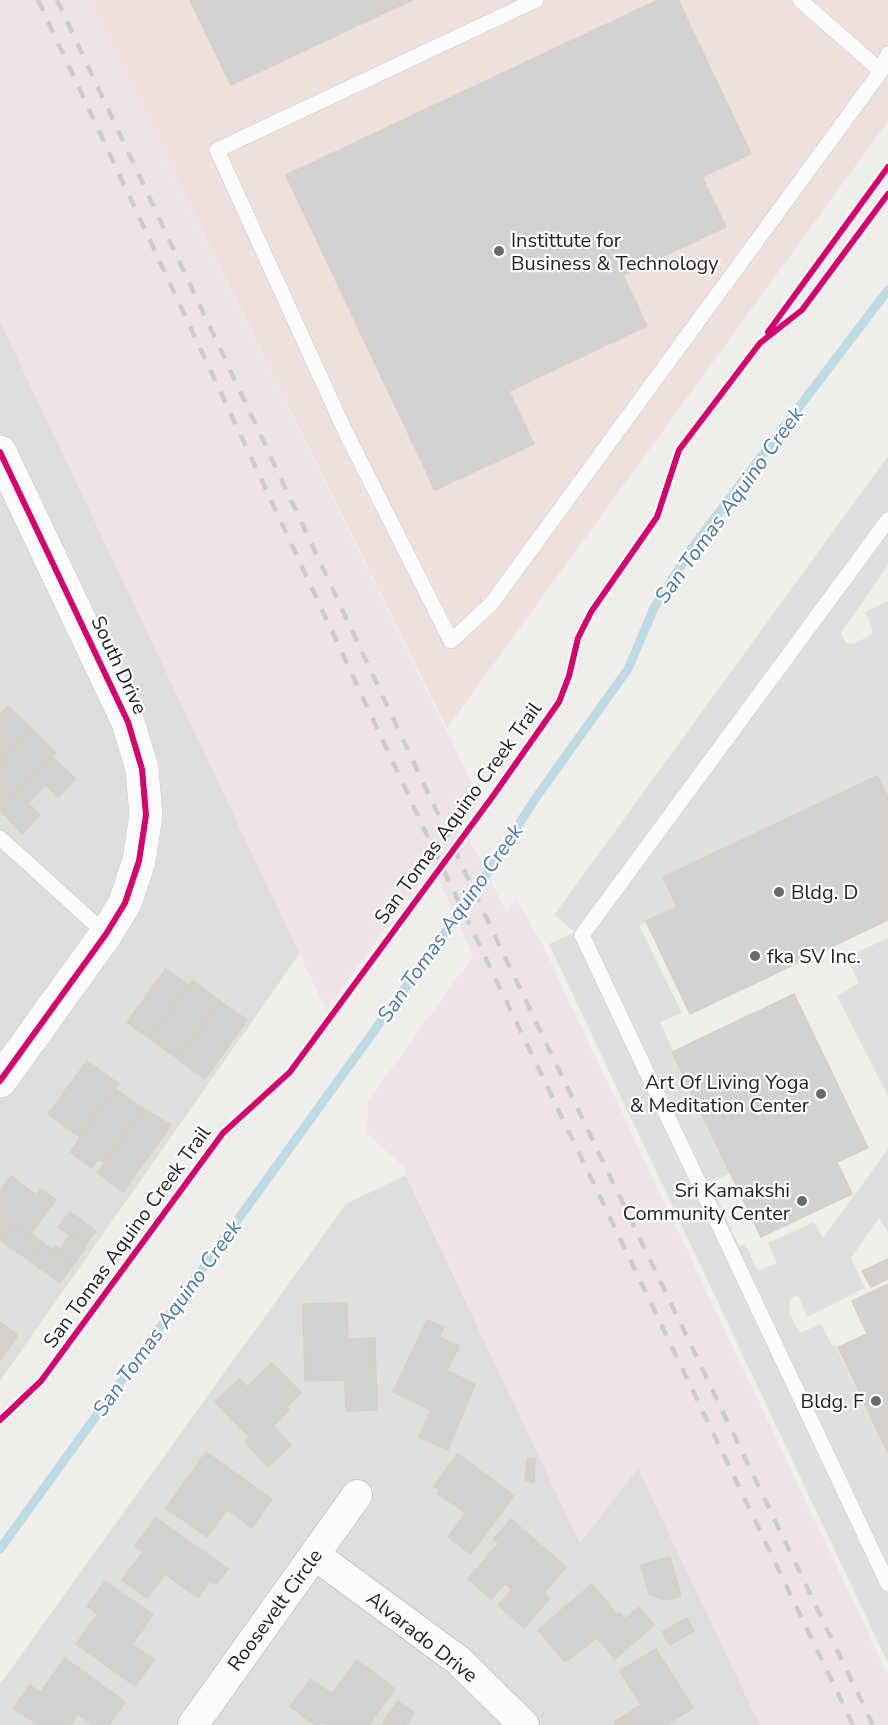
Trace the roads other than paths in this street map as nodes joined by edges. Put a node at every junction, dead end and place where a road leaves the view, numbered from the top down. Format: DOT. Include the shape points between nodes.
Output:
graph roads {
  1 [pos="536,0"];
  2 [pos="800,0"];
  3 [pos="888,54"];
  4 [pos="881,71"];
  5 [pos="0,452"];
  6 [pos="888,520"];
  7 [pos="0,838"];
  8 [pos="106,934"];
  9 [pos="0,1081"];
  10 [pos="357,1495"];
  11 [pos="315,1555"];
  12 [pos="888,1584"];
  13 [pos="193,1725"];
  14 [pos="524,1725"];
  1 -- 4 [label="lane" via="217,150 345,431 451,641 491,604"];
  2 -- 4 [label="lane"];
  3 -- 4 [label="lane"];
  5 -- 8 [label="street, South Drive" via="128,722 142,769 146,816 139,861 124,903"];
  6 -- 12 [label="lane" via="582,935"];
  7 -- 8 [label="lane"];
  8 -- 9 [label="street, South Drive"];
  10 -- 11 [label="street, Roosevelt Circle"];
  11 -- 13 [label="street, Roosevelt Circle"];
  11 -- 14 [label="street, Alvarado Drive" via="459,1661"];
}
